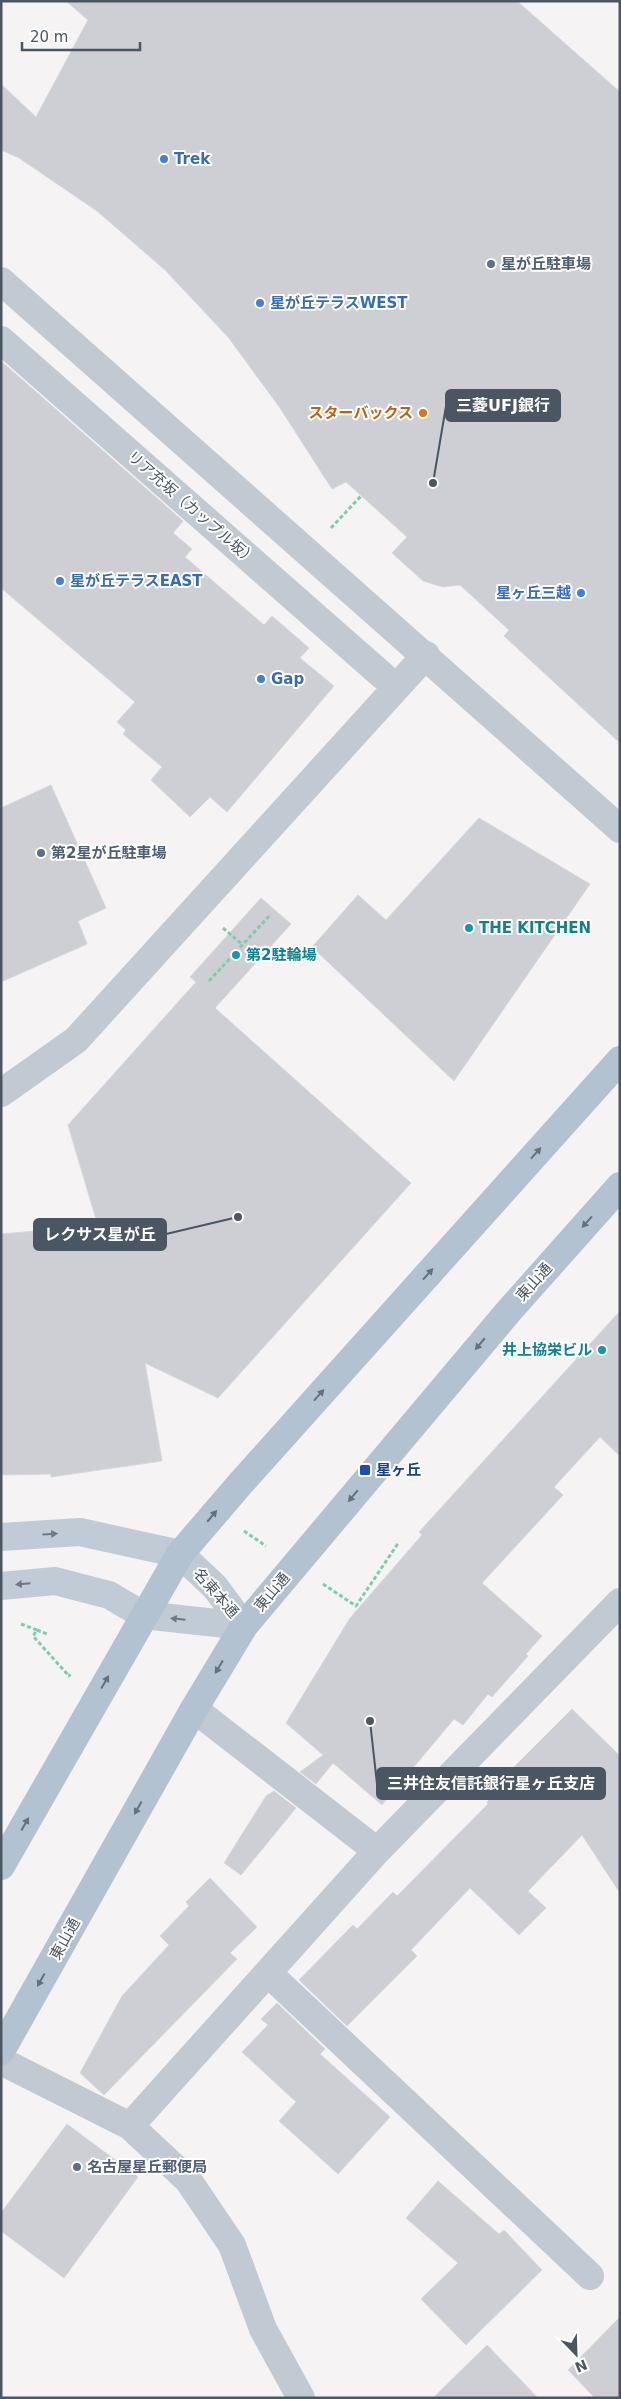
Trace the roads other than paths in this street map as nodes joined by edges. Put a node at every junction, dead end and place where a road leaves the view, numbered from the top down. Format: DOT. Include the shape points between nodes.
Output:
graph roads {
  1 [pos="1,281"];
  2 [pos="1,340"];
  3 [pos="426,655"];
  4 [pos="382,676"];
  5 [pos="620,828"];
  6 [pos="620,1060"];
  7 [pos="1,1093"];
  8 [pos="620,1186"];
  9 [pos="1,1537"];
  10 [pos="180,1554"];
  11 [pos="1,1586"];
  12 [pos="620,1602"];
  13 [pos="143,1615"];
  14 [pos="244,1626"];
  15 [pos="194,1708"];
  16 [pos="377,1851"];
  17 [pos="1,1866"];
  18 [pos="268,1973"];
  19 [pos="1,2051"];
  20 [pos="1,2061"];
  21 [pos="130,2126"];
  22 [pos="590,2276"];
  23 [pos="301,2398"];
  1 -- 3 [label="street"];
  2 -- 4 [label="street, リア充坂（カップル坂）"];
  3 -- 5 [label="street"];
  3 -- 7 [label="street" via="76,1040"];
  10 -- 6 [label="main road, one-way"];
  8 -- 14 [label="main road, 東山通, one-way" via="508,1312"];
  9 -- 10 [label="main road, one-way" via="80,1532"];
  10 -- 13 [label="main road"];
  10 -- 14 [label="main road, 名東本通" via="215,1587"];
  13 -- 11 [label="main road, 名東本通, one-way" via="109,1595 55,1581"];
  12 -- 16 [label="street"];
  14 -- 13 [label="main road, 名東本通, one-way"];
  17 -- 13 [label="main road, one-way"];
  14 -- 15 [label="main road, 東山通, one-way"];
  15 -- 16 [label="street"];
  15 -- 19 [label="main road, 東山通, one-way"];
  16 -- 18 [label="street"];
  18 -- 21 [label="street"];
  18 -- 22 [label="street"];
  20 -- 21 [label="street"];
  21 -- 23 [label="street" via="188,2180 232,2245 263,2329"];
}
